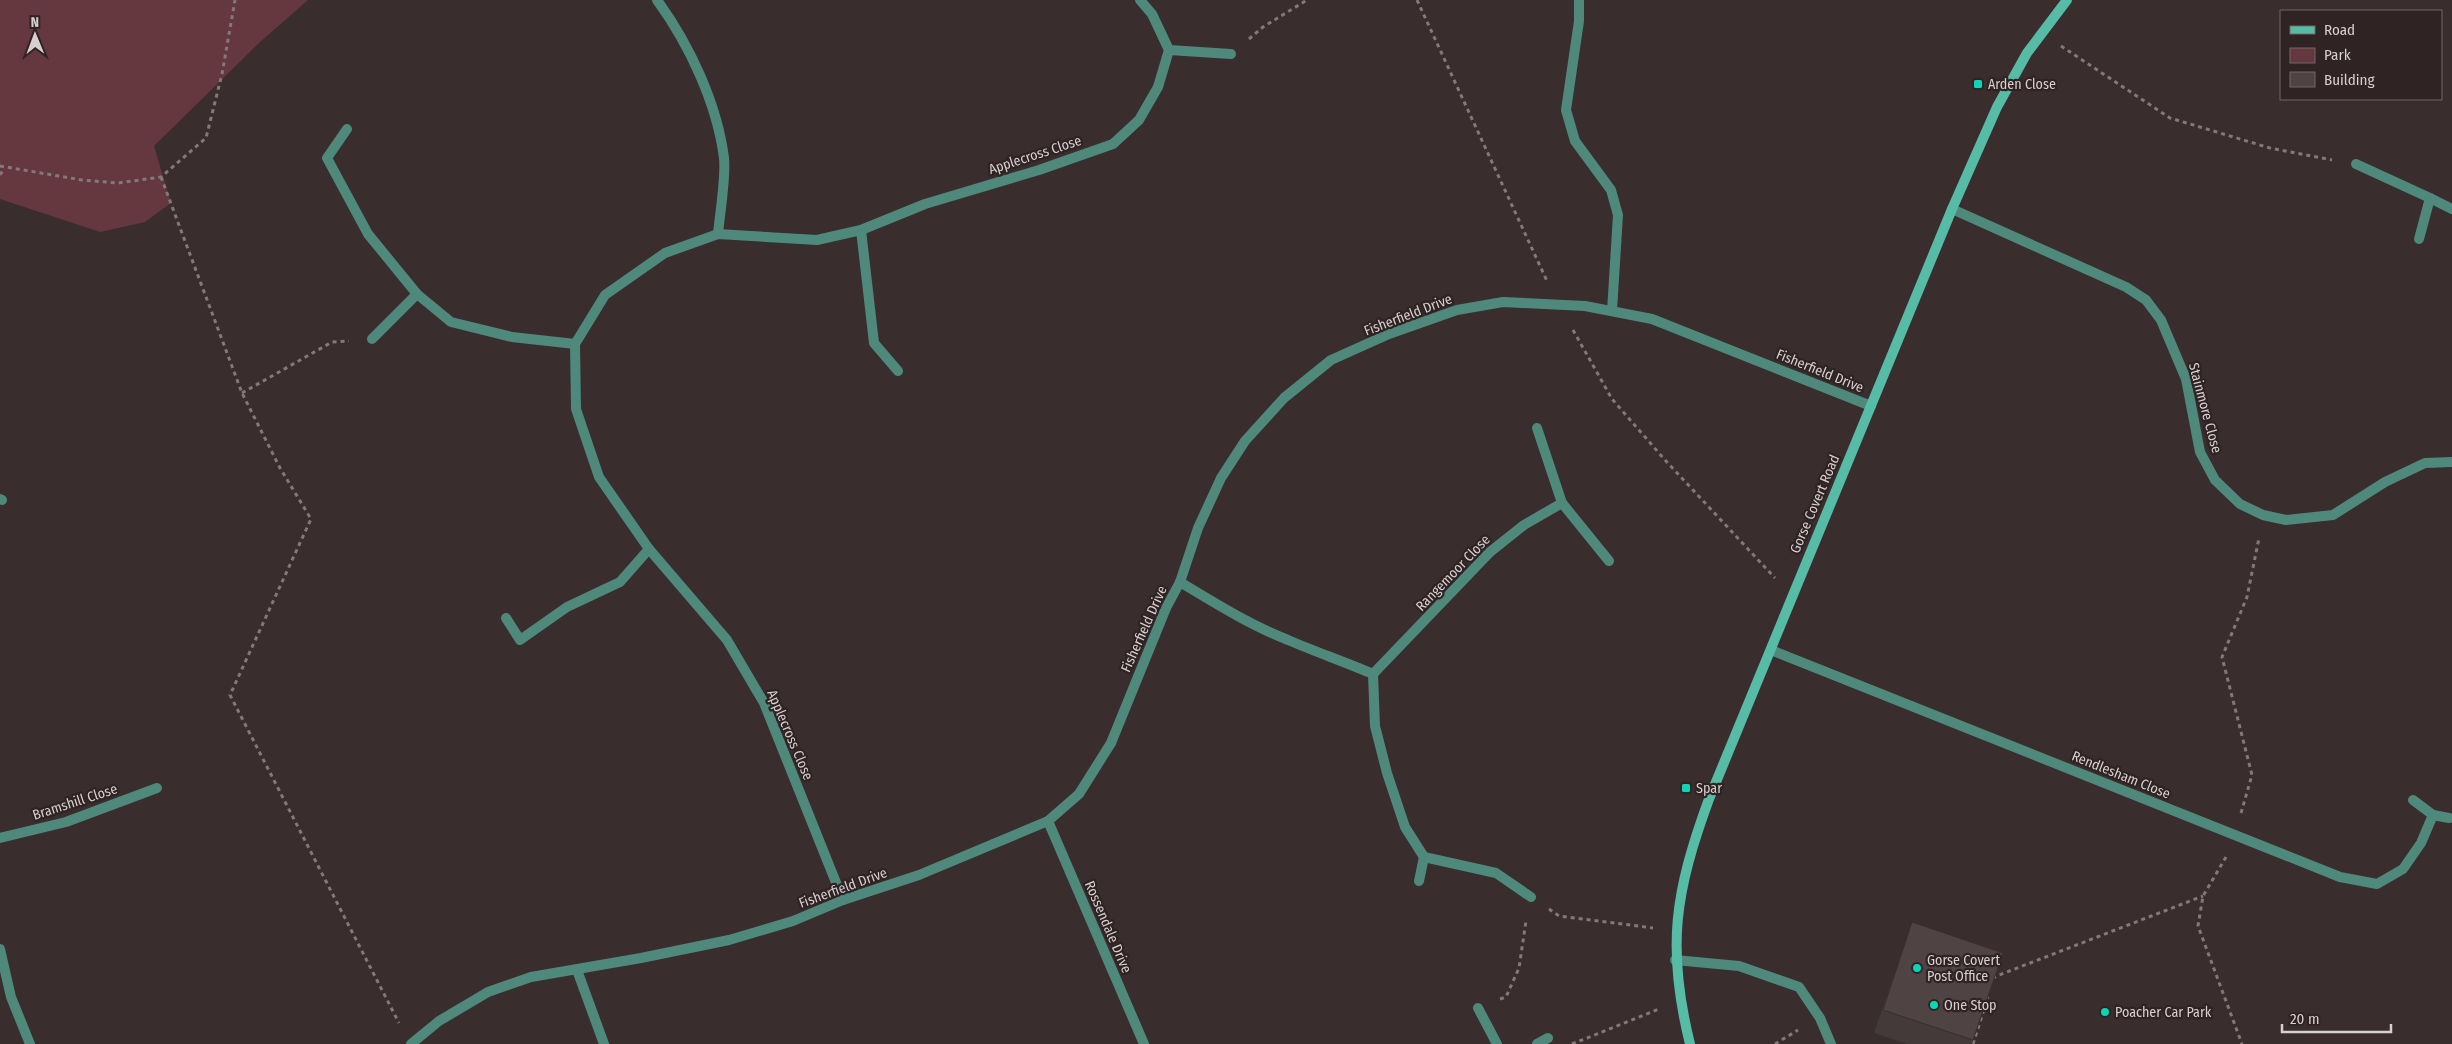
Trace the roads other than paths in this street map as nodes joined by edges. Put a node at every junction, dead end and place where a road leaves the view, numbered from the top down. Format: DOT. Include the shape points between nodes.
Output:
graph roads {
  1 [pos="657,0"];
  2 [pos="1140,0"];
  3 [pos="1579,0"];
  4 [pos="2066,0"];
  5 [pos="1169,50"];
  6 [pos="1231,54"];
  7 [pos="346,129"];
  8 [pos="2356,164"];
  9 [pos="2430,198"];
  10 [pos="1952,209"];
  11 [pos="2452,209"];
  12 [pos="861,230"];
  13 [pos="718,234"];
  14 [pos="2420,239"];
  15 [pos="417,294"];
  16 [pos="1612,311"];
  17 [pos="372,340"];
  18 [pos="575,344"];
  19 [pos="898,371"];
  20 [pos="1871,406"];
  21 [pos="1537,428"];
  22 [pos="2452,462"];
  23 [pos="1562,503"];
  24 [pos="648,549"];
  25 [pos="1609,561"];
  26 [pos="1180,582"];
  27 [pos="506,618"];
  28 [pos="1771,650"];
  29 [pos="1373,674"];
  30 [pos="157,788"];
  31 [pos="2413,800"];
  32 [pos="2433,815"];
  33 [pos="2450,818"];
  34 [pos="1048,821"];
  35 [pos="0,838"];
  36 [pos="1424,857"];
  37 [pos="1419,881"];
  38 [pos="1531,897"];
  39 [pos="843,900"];
  40 [pos="0,949"];
  41 [pos="1675,960"];
  42 [pos="577,970"];
  43 [pos="1478,1008"];
  44 [pos="1548,1038"];
  45 [pos="30,1044"];
  46 [pos="411,1044"];
  47 [pos="604,1044"];
  48 [pos="1144,1044"];
  49 [pos="1496,1044"];
  50 [pos="1537,1044"];
  51 [pos="1690,1044"];
  52 [pos="1831,1044"];
  1 -- 13 [label="street" via="671,18 711,99 724,159"];
  2 -- 5 [label="street" via="1152,14"];
  3 -- 16 [label="street" via="1566,110 1575,140 1610,190 1618,215"];
  4 -- 10 [label="street, Gorse Covert Road" via="2027,53 1997,107"];
  5 -- 6 [label="street"];
  5 -- 12 [label="street, Applecross Close" via="1158,87 1139,120 1113,144 925,204"];
  7 -- 15 [label="street" via="328,158 368,234"];
  8 -- 9 [label="street"];
  9 -- 11 [label="street"];
  9 -- 14 [label="street"];
  10 -- 20 [label="street, Gorse Covert Road"];
  10 -- 22 [label="street, Stainmore Close" via="2126,287 2146,300 2161,320 2186,379 2200,452 2215,480 2240,504 2263,515 2286,520 2333,515 2385,482 2425,463"];
  12 -- 13 [label="street, Applecross Close" via="817,240"];
  12 -- 19 [label="street" via="874,343"];
  13 -- 18 [label="street, Applecross Close" via="665,253 605,295"];
  15 -- 17 [label="street"];
  15 -- 18 [label="street" via="452,322 512,337"];
  16 -- 20 [label="street, Fisherfield Drive" via="1652,319"];
  16 -- 26 [label="street, Fisherfield Drive" via="1558,303 1503,302 1457,310 1389,334 1332,360 1284,398 1245,441 1222,478 1198,528"];
  18 -- 24 [label="street, Applecross Close" via="576,409 599,477"];
  20 -- 28 [label="street, Gorse Covert Road"];
  21 -- 23 [label="street"];
  23 -- 25 [label="street"];
  23 -- 29 [label="street, Rangemoor Close" via="1524,525 1490,552"];
  24 -- 27 [label="street" via="620,582 568,607 520,640"];
  24 -- 39 [label="street, Applecross Close" via="727,640 764,702"];
  26 -- 29 [label="street" via="1236,616"];
  26 -- 34 [label="street, Fisherfield Drive" via="1166,608 1111,743 1080,794"];
  28 -- 32 [label="street, Rendlesham Close" via="2340,877 2376,884 2403,869 2421,843"];
  28 -- 41 [label="street, Gorse Covert Road" via="1691,848 1680,893"];
  29 -- 36 [label="street" via="1376,726 1388,773 1405,827"];
  30 -- 35 [label="street, Bramshill Close" via="66,822"];
  31 -- 32 [label="street"];
  32 -- 33 [label="street"];
  34 -- 39 [label="street, Fisherfield Drive" via="918,875"];
  34 -- 48 [label="street, Rossendale Drive"];
  36 -- 37 [label="street"];
  36 -- 38 [label="street" via="1496,873"];
  39 -- 42 [label="street, Fisherfield Drive" via="793,921 730,940"];
  40 -- 45 [label="street" via="11,997"];
  41 -- 51 [label="street, Gorse Covert Road" via="1679,1001"];
  41 -- 52 [label="street" via="1739,966 1799,987 1820,1018"];
  42 -- 46 [label="street, Fisherfield Drive" via="531,977 488,992 439,1021"];
  42 -- 47 [label="street"];
  43 -- 49 [label="street"];
  44 -- 50 [label="street"];
}
